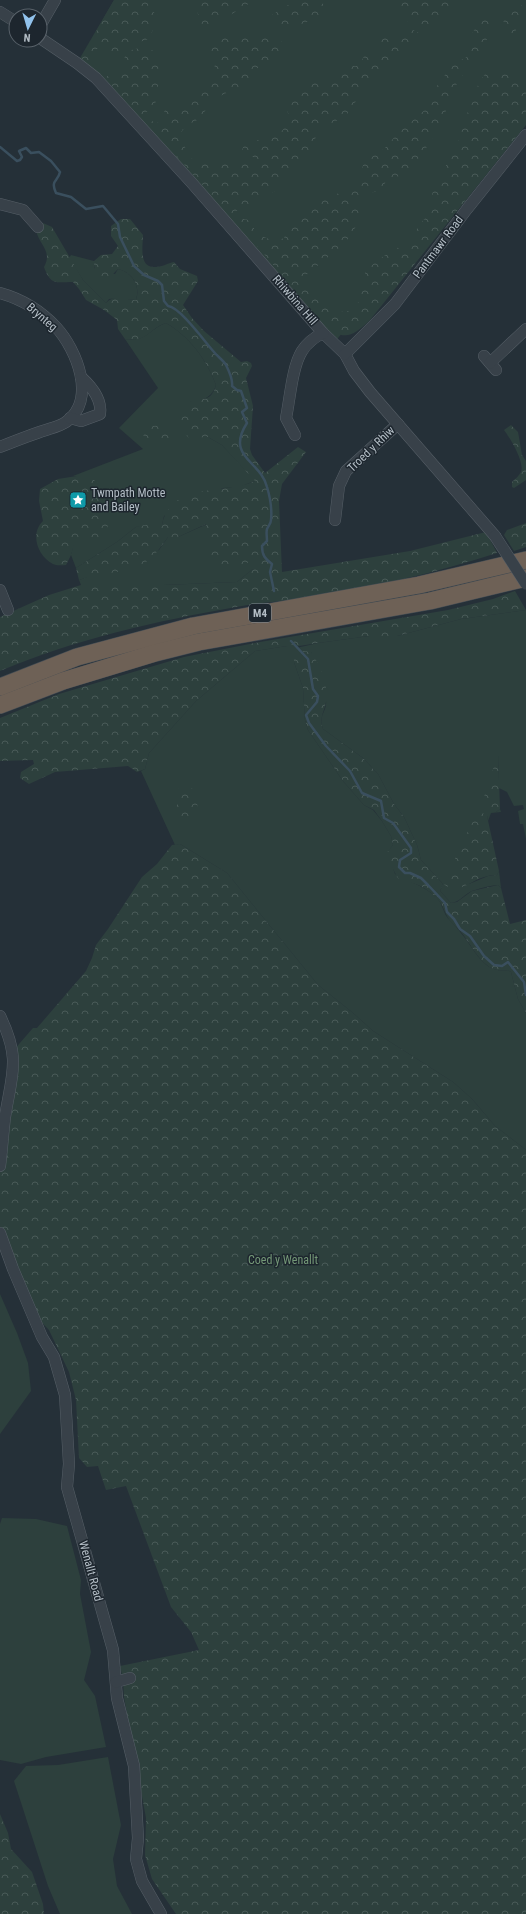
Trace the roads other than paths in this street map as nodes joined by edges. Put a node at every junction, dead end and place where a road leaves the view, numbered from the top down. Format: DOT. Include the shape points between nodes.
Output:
graph roads {
  1 [pos="55,0"];
  2 [pos="48,12"];
  3 [pos="48,44"];
  4 [pos="526,135"];
  5 [pos="0,204"];
  6 [pos="38,227"];
  7 [pos="0,293"];
  8 [pos="526,329"];
  9 [pos="323,333"];
  10 [pos="345,354"];
  11 [pos="490,363"];
  12 [pos="81,377"];
  13 [pos="70,418"];
  14 [pos="398,424"];
  15 [pos="296,435"];
  16 [pos="0,447"];
  17 [pos="335,520"];
  18 [pos="526,560"];
  19 [pos="526,578"];
  20 [pos="526,584"];
  21 [pos="0,590"];
  22 [pos="8,610"];
  23 [pos="0,687"];
  24 [pos="0,705"];
  25 [pos="0,1016"];
  26 [pos="0,1166"];
  27 [pos="0,1233"];
  28 [pos="130,1678"];
  29 [pos="116,1682"];
  30 [pos="161,1914"];
  1 -- 2 [label="street"];
  3 -- 9 [label="street, Rhiwbina Hill" via="96,78"];
  4 -- 10 [label="street, Pantmawr Road" via="395,304"];
  5 -- 6 [label="street" via="23,210"];
  7 -- 12 [label="street, Brynteg" via="30,305 57,328 79,367"];
  8 -- 11 [label="street"];
  9 -- 10 [label="street, Rhiwbina Hill"];
  9 -- 15 [label="street" via="312,339 302,351 296,369 286,418"];
  10 -- 14 [label="street, Rhiwbina Hill" via="359,379"];
  12 -- 13 [label="street, Brynteg" via="80,403"];
  12 -- 13 [label="street, Brynteg" via="90,384 101,407 100,414 81,421"];
  13 -- 16 [label="street, Brynteg" via="65,423"];
  14 -- 17 [label="street, Troed y Rhiw" via="346,471 339,486"];
  14 -- 20 [label="street, Rhiwbina Hill, bridge" via="495,536"];
  18 -- 23 [label="highway, M4" via="419,585 193,626 77,657"];
  19 -- 24 [label="highway, M4" via="430,601 199,642 64,681"];
  21 -- 22 [label="street"];
  25 -- 26 [label="street" via="8,1032 14,1065"];
  27 -- 29 [label="street, Wenallt Road" via="42,1336 54,1357 65,1395 69,1464 67,1487 113,1650"];
  28 -- 29 [label="street"];
  29 -- 30 [label="street, Wenallt Road" via="117,1698 134,1766 138,1838 136,1859 142,1881"];
}
